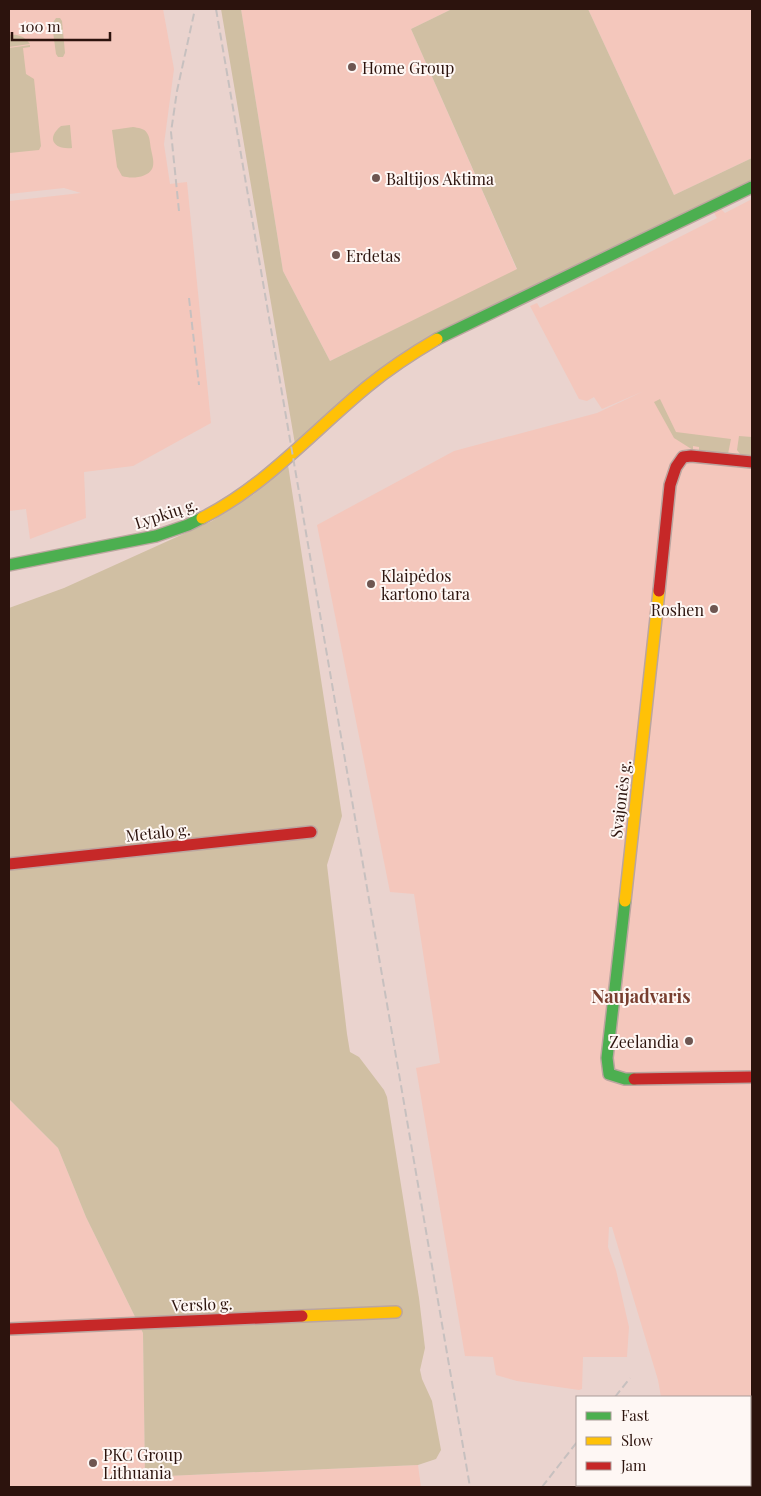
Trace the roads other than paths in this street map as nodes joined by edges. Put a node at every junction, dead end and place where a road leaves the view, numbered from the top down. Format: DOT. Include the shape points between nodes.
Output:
graph roads {
  1 [pos="752,187"];
  2 [pos="752,462"];
  3 [pos="30,561"];
  4 [pos="9,562"];
  5 [pos="9,565"];
  6 [pos="311,832"];
  7 [pos="9,864"];
  8 [pos="752,1077"];
  9 [pos="396,1312"];
  10 [pos="9,1329"];
  1 -- 3 [label="street, Lypkių g." via="440,337 368,386 232,502 190,525 143,539"];
  2 -- 8 [label="street, Svajonės g." via="684,457 676,467 670,485 607,1058 609,1074 625,1079"];
  3 -- 4 [label="street, Lypkių g."];
  3 -- 5 [label="street, Lypkių g."];
  6 -- 7 [label="street, Metalo g."];
  9 -- 10 [label="street, Verslo g."];
}
